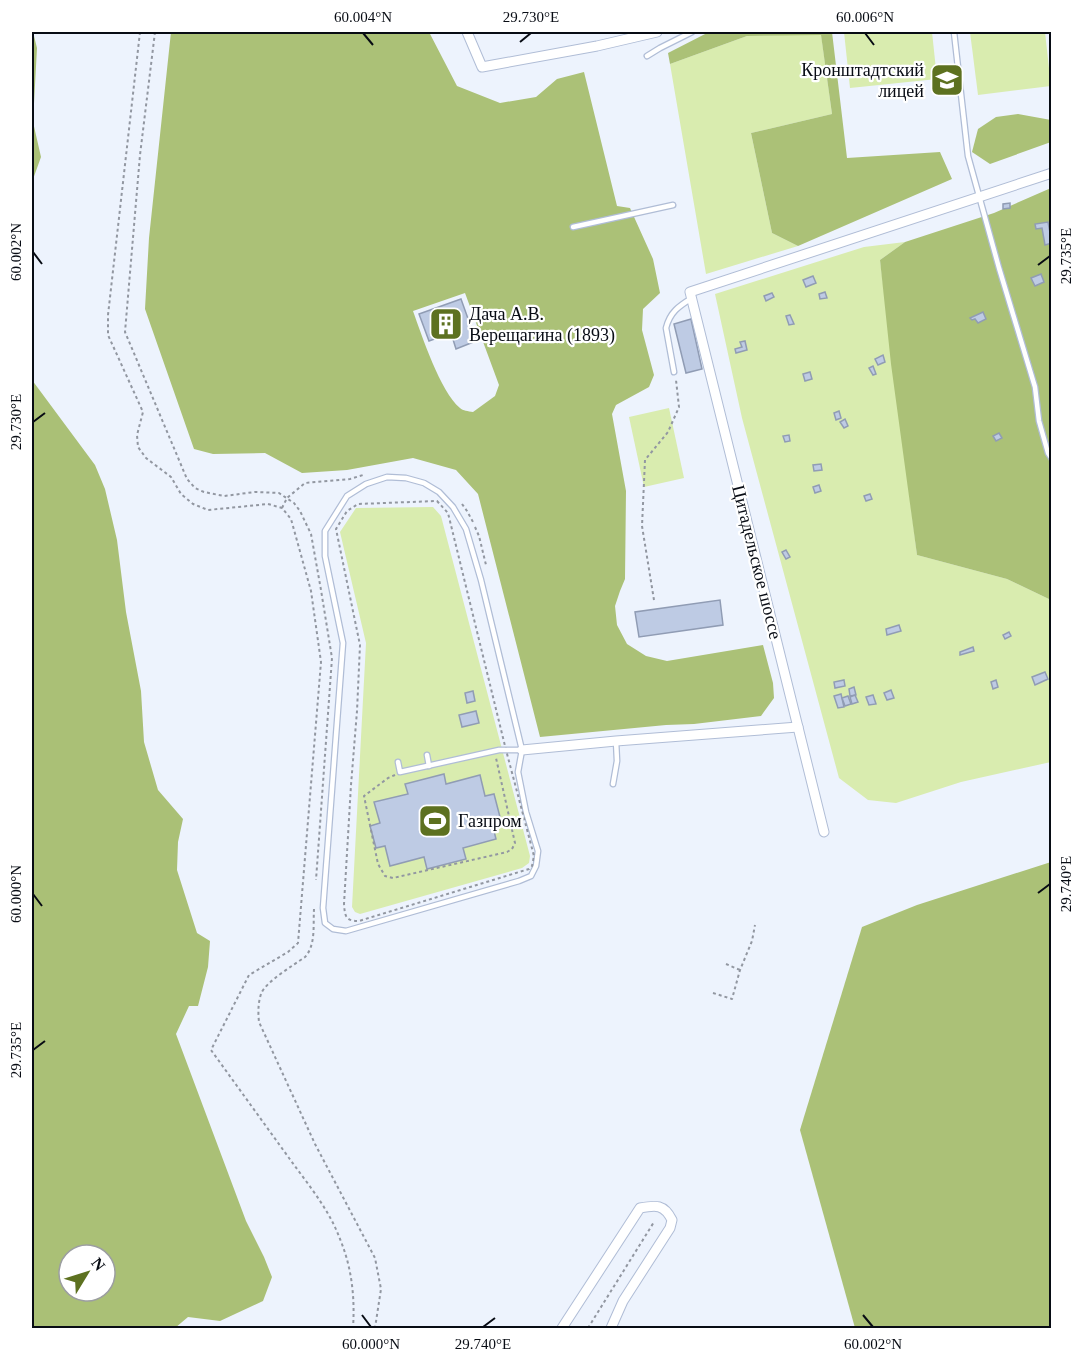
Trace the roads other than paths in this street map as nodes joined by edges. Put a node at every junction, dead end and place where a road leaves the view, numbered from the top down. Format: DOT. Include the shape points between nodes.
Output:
graph roads {
  1 [pos="467,32"];
  2 [pos="657,32"];
  3 [pos="692,32"];
  4 [pos="954,32"];
  5 [pos="647,56"];
  6 [pos="1052,173"];
  7 [pos="979,198"];
  8 [pos="673,205"];
  9 [pos="573,227"];
  10 [pos="691,295"];
  11 [pos="675,372"];
  12 [pos="1052,459"];
  13 [pos="798,726"];
  14 [pos="616,741"];
  15 [pos="522,750"];
  16 [pos="427,755"];
  17 [pos="398,762"];
  18 [pos="429,766"];
  19 [pos="613,784"];
  20 [pos="824,832"];
  21 [pos="562,1329"];
  22 [pos="611,1329"];
  1 -- 2 [label="street" via="482,67"];
  3 -- 5 [label="lane"];
  4 -- 7 [label="lane" via="968,156"];
  6 -- 7 [label="street"];
  7 -- 10 [label="street"];
  7 -- 12 [label="lane" via="1035,387 1039,421"];
  8 -- 9 [label="lane"];
  10 -- 11 [label="lane" via="667,321"];
  10 -- 13 [label="street, Цитадельское шоссе"];
  13 -- 14 [label="street"];
  13 -- 20 [label="street, Цитадельское шоссе"];
  14 -- 15 [label="street"];
  14 -- 19 [label="lane"];
  15 -- 15 [label="lane" via="481,579 466,529 453,507 439,492 406,478 387,477 347,496 325,531 325,556 343,643 325,923 346,931 531,876 538,851 518,772"];
  15 -- 18 [label="lane" via="494,751"];
  16 -- 18 [label="lane"];
  17 -- 18 [label="lane" via="400,772"];
  21 -- 22 [label="street" via="640,1208 662,1207 672,1220 670,1228 623,1301"];
}
